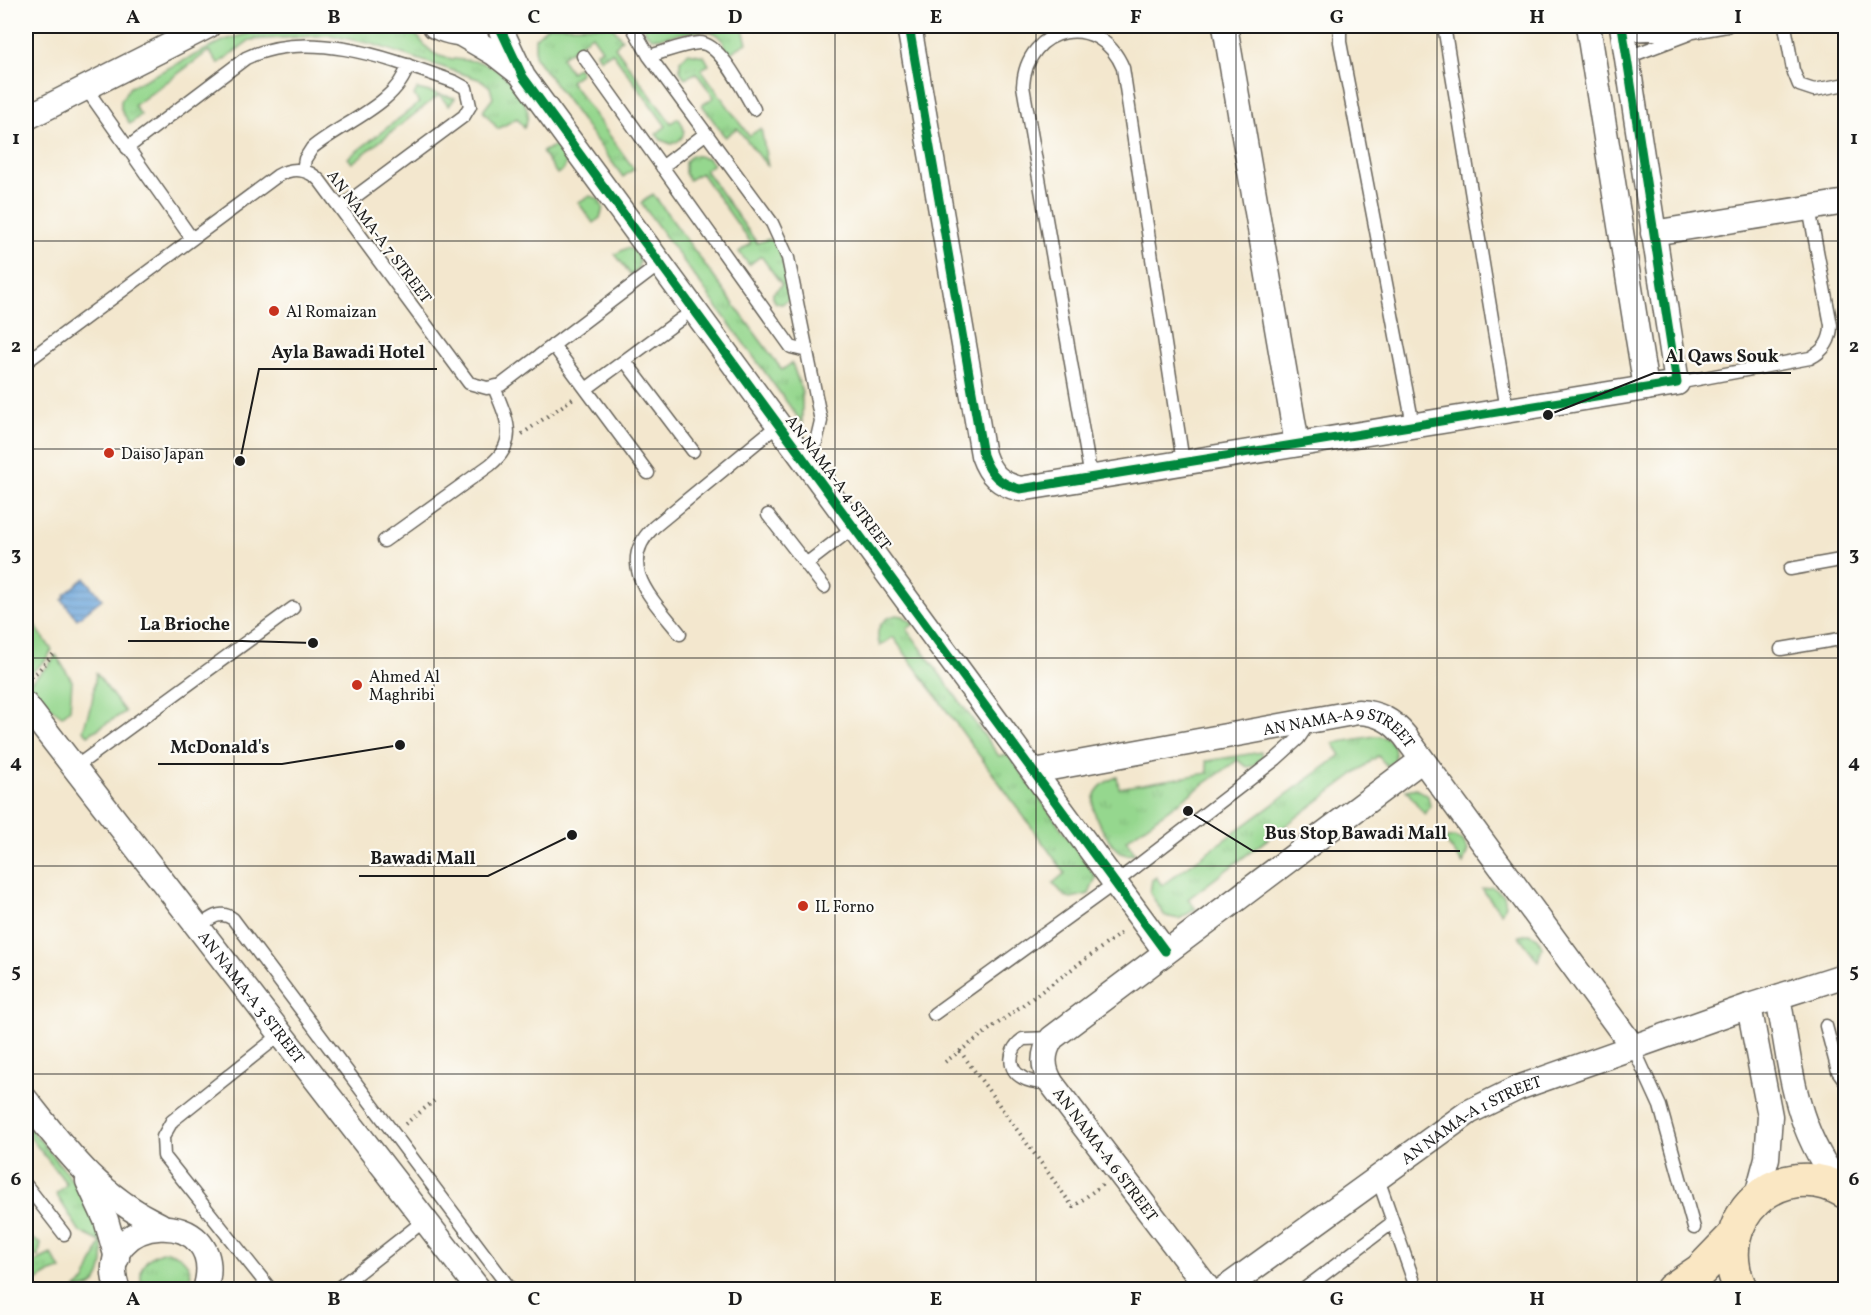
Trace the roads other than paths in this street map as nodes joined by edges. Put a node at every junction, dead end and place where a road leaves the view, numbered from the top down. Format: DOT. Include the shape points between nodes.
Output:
graph roads {
  1 [pos="208,26"];
  2 [pos="435,26"];
  3 [pos="487,26"];
  4 [pos="500,26"];
  5 [pos="632,26"];
  6 [pos="909,26"];
  7 [pos="1224,26"];
  8 [pos="1340,26"];
  9 [pos="1444,26"];
  10 [pos="1588,26"];
  11 [pos="1727,26"];
  12 [pos="1785,26"];
  13 [pos="1693,32"];
  14 [pos="461,34"];
  15 [pos="1624,39"];
  16 [pos="650,56"];
  17 [pos="583,57"];
  18 [pos="408,65"];
  19 [pos="523,76"];
  20 [pos="1845,84"];
  21 [pos="85,87"];
  22 [pos="754,109"];
  23 [pos="26,118"];
  24 [pos="705,134"];
  25 [pos="127,148"];
  26 [pos="662,167"];
  27 [pos="303,170"];
  28 [pos="1845,202"];
  29 [pos="340,208"];
  30 [pos="1809,208"];
  31 [pos="1653,233"];
  32 [pos="192,239"];
  33 [pos="660,264"];
  34 [pos="681,319"];
  35 [pos="553,345"];
  36 [pos="807,351"];
  37 [pos="625,361"];
  38 [pos="26,362"];
  39 [pos="1677,383"];
  40 [pos="494,387"];
  41 [pos="1646,388"];
  42 [pos="586,389"];
  43 [pos="1507,410"];
  44 [pos="778,425"];
  45 [pos="1413,425"];
  46 [pos="1297,444"];
  47 [pos="693,451"];
  48 [pos="802,458"];
  49 [pos="1183,462"];
  50 [pos="648,473"];
  51 [pos="1091,478"];
  52 [pos="768,515"];
  53 [pos="854,527"];
  54 [pos="384,541"];
  55 [pos="1845,559"];
  56 [pos="806,564"];
  57 [pos="1790,569"];
  58 [pos="824,587"];
  59 [pos="293,608"];
  60 [pos="680,634"];
  61 [pos="1845,638"];
  62 [pos="1781,649"];
  63 [pos="26,705"];
  64 [pos="1311,721"];
  65 [pos="1422,760"];
  66 [pos="74,768"];
  67 [pos="1034,771"];
  68 [pos="1114,883"];
  69 [pos="198,928"];
  70 [pos="1165,951"];
  71 [pos="1845,975"];
  72 [pos="1778,997"];
  73 [pos="1749,1006"];
  74 [pos="934,1014"];
  75 [pos="1826,1026"];
  76 [pos="281,1034"];
  77 [pos="1052,1038"];
  78 [pos="1633,1047"];
  79 [pos="1845,1082"];
  80 [pos="1052,1084"];
  81 [pos="26,1100"];
  82 [pos="79,1167"];
  83 [pos="1377,1176"];
  84 [pos="26,1185"];
  85 [pos="1844,1191"];
  86 [pos="1756,1199"];
  87 [pos="425,1220"];
  88 [pos="1393,1222"];
  89 [pos="160,1225"];
  90 [pos="1694,1228"];
  91 [pos="64,1234"];
  92 [pos="1733,1237"];
  93 [pos="113,1277"];
  94 [pos="1413,1279"];
  95 [pos="208,1286"];
  96 [pos="271,1290"];
  97 [pos="336,1290"];
  98 [pos="479,1290"];
  99 [pos="511,1290"];
  100 [pos="1209,1290"];
  101 [pos="1223,1290"];
  102 [pos="1303,1290"];
  103 [pos="1672,1290"];
  104 [pos="1741,1290"];
  1 -- 21 [label="street"];
  2 -- 14 [label="street, AN NAMA-A 4 STREET"];
  3 -- 14 [label="street"];
  4 -- 19 [label="street, AN NAMA-A 4 STREET"];
  5 -- 16 [label="lane"];
  6 -- 51 [label="street" via="988,468 1007,485 1020,489"];
  7 -- 46 [label="street"];
  8 -- 45 [label="lane"];
  9 -- 43 [label="lane"];
  10 -- 41 [label="street"];
  11 -- 13 [label="lane"];
  12 -- 20 [label="lane" via="1799,84 1814,90"];
  13 -- 15 [label="lane"];
  13 -- 15 [label="lane" via="1662,46"];
  14 -- 19 [label="street, AN NAMA-A 4 STREET"];
  15 -- 31 [label="street"];
  16 -- 22 [label="lane" via="694,44 709,45 718,52"];
  16 -- 24 [label="lane"];
  17 -- 26 [label="lane"];
  18 -- 25 [label="lane" via="341,49 267,49 246,58"];
  18 -- 27 [label="lane" via="391,94 312,148"];
  18 -- 29 [label="lane" via="461,84 469,94 467,111"];
  19 -- 33 [label="street, AN NAMA-A 4 STREET"];
  21 -- 23 [label="street"];
  21 -- 25 [label="lane"];
  24 -- 26 [label="lane"];
  24 -- 36 [label="lane" via="782,240"];
  25 -- 32 [label="lane"];
  26 -- 36 [label="lane" via="791,347"];
  27 -- 29 [label="lane, AN NAMA-A 7 STREET" via="316,177"];
  27 -- 32 [label="lane, AN NAMA-A 7 STREET" via="277,176"];
  28 -- 30 [label="street"];
  29 -- 40 [label="lane, AN NAMA-A 7 STREET" via="469,382 481,388"];
  30 -- 31 [label="street"];
  30 -- 39 [label="lane" via="1832,325 1824,349 1810,358"];
  31 -- 39 [label="street"];
  32 -- 38 [label="lane, AN NAMA-A 7 STREET"];
  33 -- 35 [label="lane"];
  33 -- 44 [label="street, AN NAMA-A 4 STREET"];
  34 -- 37 [label="lane"];
  35 -- 40 [label="lane"];
  35 -- 42 [label="lane"];
  36 -- 48 [label="lane" via="821,421 816,442"];
  37 -- 42 [label="lane"];
  37 -- 47 [label="lane"];
  39 -- 41 [label="street"];
  40 -- 54 [label="lane" via="508,427 507,445 490,465"];
  41 -- 43 [label="street"];
  42 -- 50 [label="lane"];
  43 -- 45 [label="street"];
  44 -- 48 [label="street, AN NAMA-A 4 STREET"];
  44 -- 60 [label="lane" via="654,527 639,544 639,577"];
  45 -- 46 [label="street"];
  46 -- 49 [label="street"];
  48 -- 53 [label="street, AN NAMA-A 4 STREET"];
  49 -- 51 [label="street"];
  49 -- 51 [label="lane" via="1123,68 1102,39 1079,31 1067,32 1038,46 1026,64 1023,86"];
  52 -- 56 [label="lane"];
  53 -- 56 [label="lane"];
  53 -- 67 [label="street, AN NAMA-A 4 STREET"];
  55 -- 57 [label="lane"];
  56 -- 58 [label="lane"];
  59 -- 66 [label="lane"];
  61 -- 62 [label="lane"];
  63 -- 66 [label="street, AN NAMA-A 3 STREET"];
  64 -- 65 [label="street, AN NAMA-A 9 STREET" via="1358,712 1379,716 1398,727"];
  64 -- 67 [label="street, AN NAMA-A 9 STREET"];
  64 -- 68 [label="lane" via="1276,759"];
  65 -- 70 [label="street"];
  65 -- 78 [label="street, AN NAMA-A 9 STREET"];
  66 -- 69 [label="street, AN NAMA-A 3 STREET"];
  67 -- 68 [label="street, AN NAMA-A 4 STREET"];
  68 -- 70 [label="street, AN NAMA-A 4 STREET"];
  68 -- 74 [label="lane"];
  69 -- 76 [label="street, AN NAMA-A 3 STREET"];
  69 -- 99 [label="lane" via="217,915 233,919"];
  70 -- 77 [label="street"];
  71 -- 72 [label="street, AN NAMA-A 1 STREET"];
  72 -- 73 [label="street, AN NAMA-A 1 STREET"];
  72 -- 85 [label="street" via="1803,1123 1816,1154"];
  73 -- 78 [label="street, AN NAMA-A 1 STREET"];
  73 -- 86 [label="street" via="1770,1116 1767,1158"];
  75 -- 79 [label="lane" via="1838,1071"];
  76 -- 87 [label="street, AN NAMA-A 3 STREET"];
  76 -- 96 [label="lane" via="172,1121 162,1146 164,1156 186,1186"];
  77 -- 80 [label="street, AN NAMA-A 6 STREET" via="1044,1061"];
  77 -- 80 [label="lane" via="1023,1039 1014,1048 1011,1062 1022,1078"];
  78 -- 83 [label="street, AN NAMA-A 1 STREET" via="1485,1103"];
  78 -- 90 [label="lane" via="1660,1106"];
  80 -- 100 [label="street, AN NAMA-A 6 STREET"];
  81 -- 82 [label="street"];
  82 -- 89 [label="street" via="117,1200"];
  82 -- 93 [label="street" via="106,1220"];
  83 -- 88 [label="lane"];
  83 -- 101 [label="street, AN NAMA-A 1 STREET"];
  84 -- 91 [label="lane"];
  85 -- 86 [label="street" via="1821,1182 1798,1180 1776,1186"];
  86 -- 92 [label="street" via="1742,1216"];
  87 -- 97 [label="lane"];
  87 -- 98 [label="street, AN NAMA-A 3 STREET"];
  88 -- 94 [label="lane"];
  88 -- 102 [label="lane"];
  89 -- 93 [label="street" via="146,1228 123,1245"];
  89 -- 95 [label="street" via="187,1233 197,1241 205,1253"];
  92 -- 103 [label="street" via="1700,1271"];
  92 -- 104 [label="street" via="1732,1263"];
}
